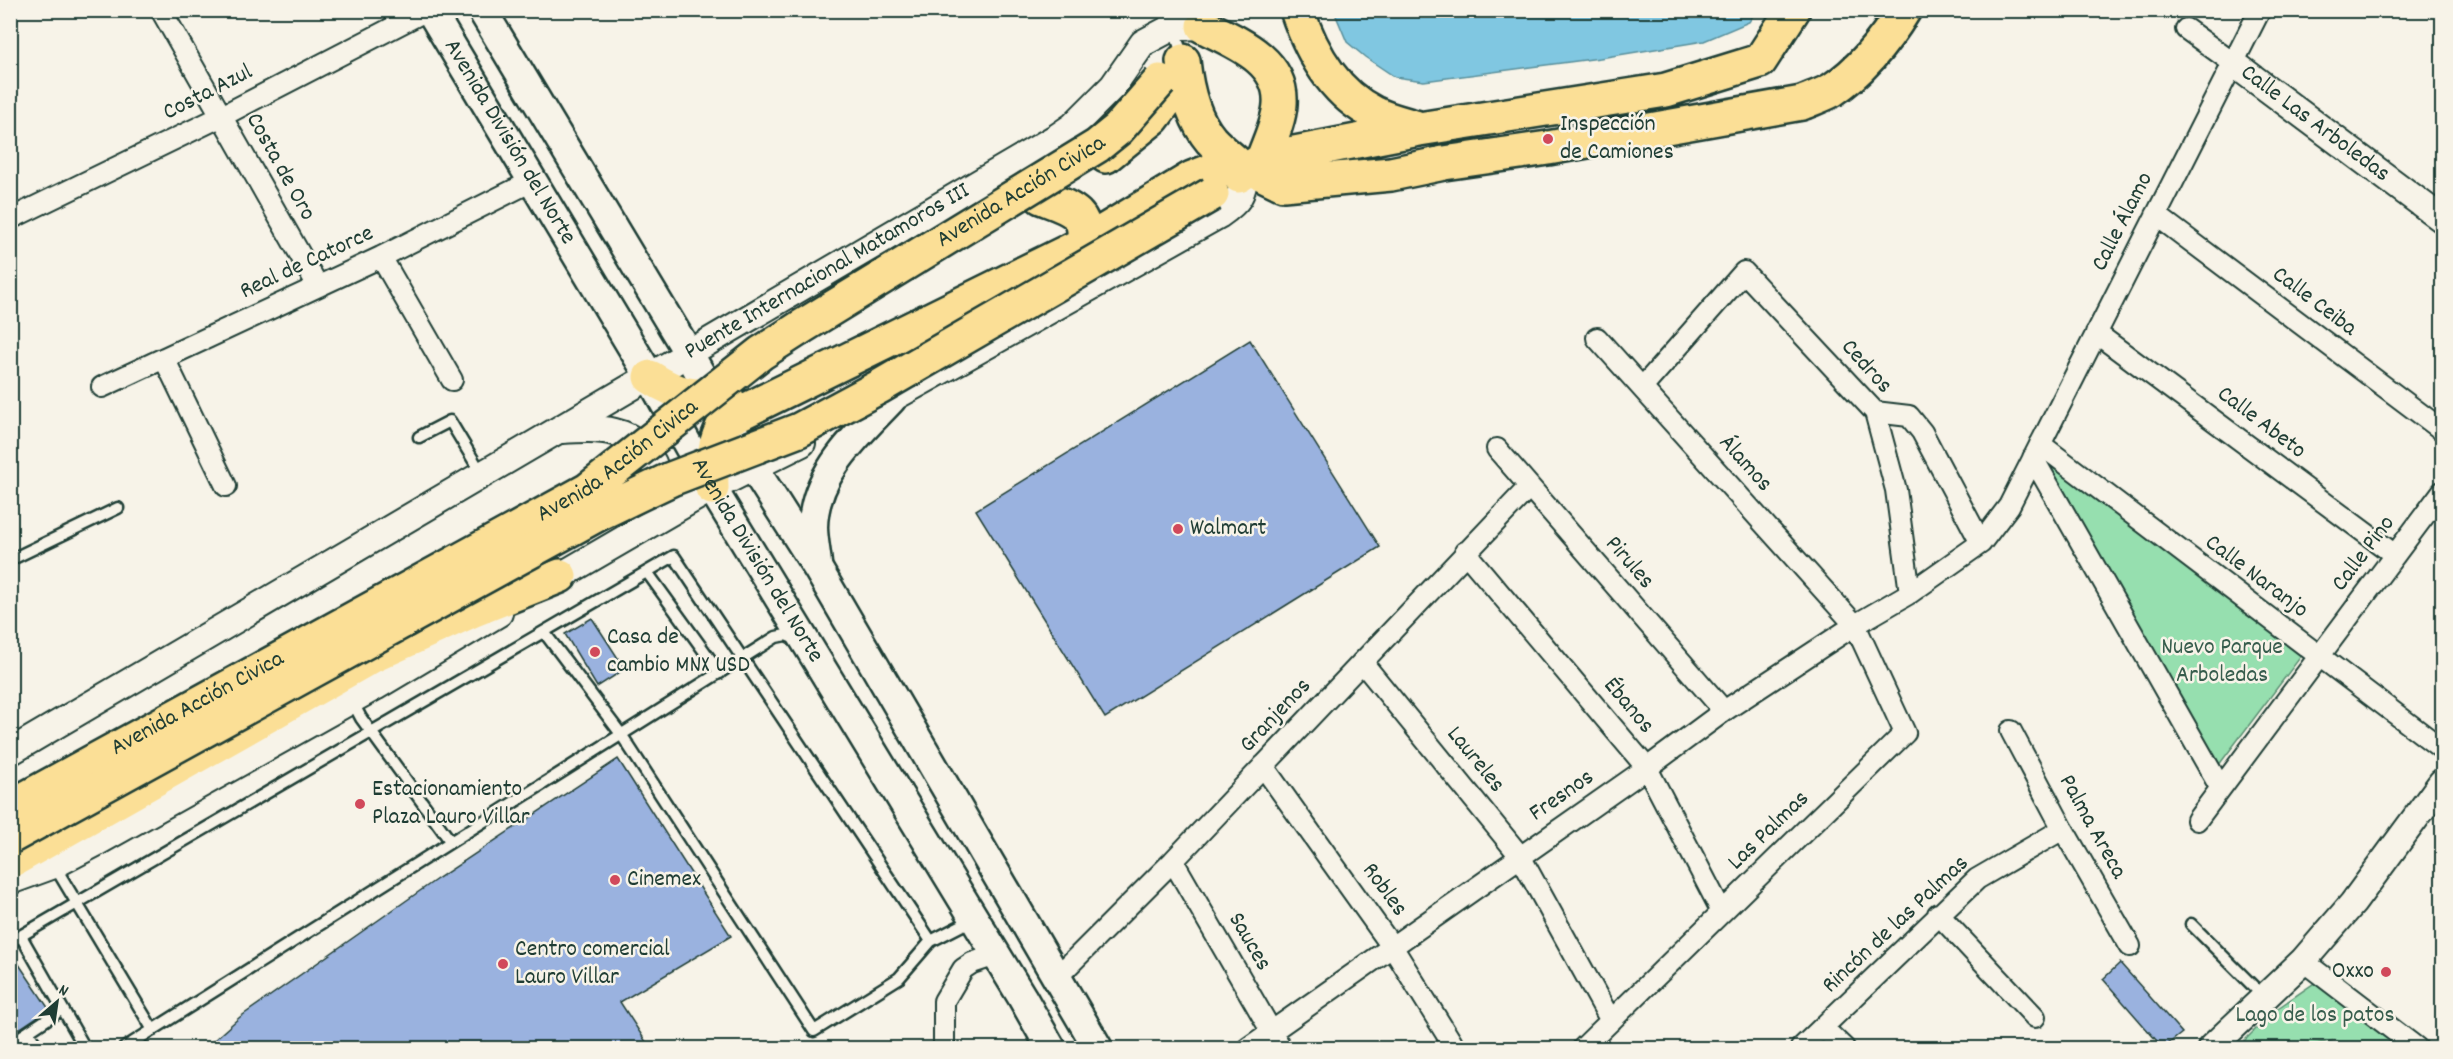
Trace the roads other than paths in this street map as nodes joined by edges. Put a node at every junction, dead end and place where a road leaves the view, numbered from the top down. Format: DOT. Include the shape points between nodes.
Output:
graph roads {
  1 [pos="161,10"];
  2 [pos="428,10"];
  3 [pos="482,10"];
  4 [pos="1297,10"];
  5 [pos="1793,10"];
  6 [pos="1904,10"];
  7 [pos="2259,10"];
  8 [pos="2186,29"];
  9 [pos="1184,41"];
  10 [pos="1760,62"];
  11 [pos="2233,63"];
  12 [pos="222,116"];
  13 [pos="1720,119"];
  14 [pos="1419,129"];
  15 [pos="1253,166"];
  16 [pos="532,181"];
  17 [pos="1041,197"];
  18 [pos="2156,215"];
  19 [pos="10,219"];
  20 [pos="2442,219"];
  21 [pos="1083,244"];
  22 [pos="381,257"];
  23 [pos="318,286"];
  24 [pos="2096,333"];
  25 [pos="1597,338"];
  26 [pos="688,354"];
  27 [pos="164,358"];
  28 [pos="650,376"];
  29 [pos="452,380"];
  30 [pos="102,387"];
  31 [pos="1642,388"];
  32 [pos="891,400"];
  33 [pos="719,408"];
  34 [pos="1875,412"];
  35 [pos="560,430"];
  36 [pos="2442,430"];
  37 [pos="419,437"];
  38 [pos="1497,449"];
  39 [pos="2036,451"];
  40 [pos="753,467"];
  41 [pos="483,476"];
  42 [pos="226,486"];
  43 [pos="1529,487"];
  44 [pos="712,488"];
  45 [pos="2442,492"];
  46 [pos="118,508"];
  47 [pos="634,535"];
  48 [pos="1981,543"];
  49 [pos="1465,552"];
  50 [pos="2395,555"];
  51 [pos="10,560"];
  52 [pos="818,569"];
  53 [pos="645,573"];
  54 [pos="560,576"];
  55 [pos="1910,593"];
  56 [pos="784,607"];
  57 [pos="1855,625"];
  58 [pos="544,632"];
  59 [pos="776,637"];
  60 [pos="811,650"];
  61 [pos="2319,657"];
  62 [pos="741,659"];
  63 [pos="1362,662"];
  64 [pos="718,674"];
  65 [pos="351,699"];
  66 [pos="1724,711"];
  67 [pos="2011,731"];
  68 [pos="372,732"];
  69 [pos="621,734"];
  70 [pos="2442,750"];
  71 [pos="10,752"];
  72 [pos="1263,766"];
  73 [pos="1647,768"];
  74 [pos="2442,782"];
  75 [pos="2220,788"];
  76 [pos="10,807"];
  77 [pos="2197,820"];
  78 [pos="2063,829"];
  79 [pos="10,837"];
  80 [pos="451,842"];
  81 [pos="1520,856"];
  82 [pos="1173,861"];
  83 [pos="10,862"];
  84 [pos="54,865"];
  85 [pos="10,881"];
  86 [pos="1010,900"];
  87 [pos="78,903"];
  88 [pos="1722,912"];
  89 [pos="1938,914"];
  90 [pos="974,919"];
  91 [pos="2191,924"];
  92 [pos="21,936"];
  93 [pos="931,941"];
  94 [pos="10,942"];
  95 [pos="2130,946"];
  96 [pos="1394,948"];
  97 [pos="996,955"];
  98 [pos="2303,961"];
  99 [pos="1056,978"];
  100 [pos="2265,998"];
  101 [pos="62,1009"];
  102 [pos="2035,1017"];
  103 [pos="1611,1021"];
  104 [pos="1823,1028"];
  105 [pos="153,1030"];
  106 [pos="28,1032"];
  107 [pos="1276,1041"];
  108 [pos="10,1044"];
  109 [pos="38,1048"];
  110 [pos="85,1048"];
  111 [pos="124,1048"];
  112 [pos="944,1048"];
  113 [pos="1051,1048"];
  114 [pos="1098,1048"];
  115 [pos="1248,1048"];
  116 [pos="1455,1048"];
  117 [pos="1583,1048"];
  118 [pos="1801,1048"];
  119 [pos="1844,1048"];
  120 [pos="2211,1048"];
  121 [pos="2417,1048"];
  1 -- 12 [label="street, Costa de Oro"];
  2 -- 12 [label="street, Costa Azul"];
  2 -- 16 [label="main road, Avenida División del Norte"];
  3 -- 26 [label="main road, Avenida División del Norte"];
  4 -- 14 [label="highway" via="1313,52 1329,78 1374,113"];
  5 -- 10 [label="highway"];
  6 -- 13 [label="highway" via="1884,42 1831,90 1802,103"];
  7 -- 11 [label="street, Calle Álamo"];
  8 -- 11 [label="street, Calle Las Arboledas"];
  9 -- 15 [label="highway" via="1199,122 1211,140"];
  9 -- 15 [label="highway" via="1248,50 1272,71 1280,105"];
  9 -- 17 [label="highway" via="1153,118 1119,147"];
  9 -- 26 [label="street, Puente Internacional Matamoros III" via="1143,43 1113,87 1057,137"];
  9 -- 76 [label="highway, Avenida Acción Civica, bridge" via="1118,129 1097,146 761,353 588,490"];
  10 -- 13 [label="highway" via="1736,105"];
  10 -- 14 [label="highway" via="1666,90"];
  11 -- 18 [label="street, Calle Álamo"];
  11 -- 20 [label="street, Calle Las Arboledas"];
  12 -- 19 [label="street, Costa Azul"];
  12 -- 23 [label="street, Costa de Oro"];
  13 -- 15 [label="highway" via="1339,180 1283,184"];
  14 -- 15 [label="highway"];
  15 -- 21 [label="highway" via="1215,169 1192,178"];
  15 -- 32 [label="street" via="1235,203 1219,215"];
  15 -- 79 [label="highway, Avenida Acción Civica, bridge" via="1212,194 800,430 671,479 598,514"];
  16 -- 22 [label="street, Real de Catorce"];
  16 -- 28 [label="main road, Avenida División del Norte"];
  17 -- 21 [label="highway" via="1078,214 1086,232"];
  17 -- 33 [label="highway"];
  18 -- 24 [label="street, Calle Álamo"];
  18 -- 36 [label="street, Calle Ceiba"];
  21 -- 33 [label="highway"];
  22 -- 23 [label="street, Real de Catorce"];
  22 -- 29 [label="street"];
  23 -- 27 [label="street, Real de Catorce"];
  24 -- 39 [label="street, Calle Álamo"];
  24 -- 50 [label="street, Calle Abeto"];
  25 -- 31 [label="street, Álamos"];
  26 -- 28 [label="street, Puente Internacional Matamoros III"];
  26 -- 33 [label="main road, Avenida División del Norte"];
  27 -- 30 [label="street, Real de Catorce"];
  27 -- 42 [label="street"];
  28 -- 33 [label="highway"];
  28 -- 35 [label="street, Avenida Acción Civica"];
  28 -- 44 [label="main road, Avenida División del Norte"];
  31 -- 34 [label="street, Cedros" via="1744,272"];
  31 -- 57 [label="street, Álamos"];
  32 -- 40 [label="street"];
  32 -- 52 [label="main road" via="842,452 822,487 813,526"];
  33 -- 40 [label="main road, Avenida División del Norte"];
  33 -- 44 [label="highway"];
  34 -- 48 [label="street" via="1909,416 1922,432"];
  34 -- 55 [label="street, Cedros" via="1896,490"];
  35 -- 41 [label="street, Avenida Acción Civica"];
  35 -- 47 [label="street" via="612,431 633,438 647,451 655,469 656,493 648,515"];
  37 -- 41 [label="lane" via="450,421"];
  38 -- 43 [label="street, Pirules"];
  39 -- 48 [label="street, Calle Álamo" via="2009,506"];
  39 -- 61 [label="street, Calle Naranjo"];
  39 -- 75 [label="street"];
  40 -- 44 [label="street"];
  40 -- 52 [label="main road, Avenida División del Norte"];
  41 -- 71 [label="street, Avenida Acción Civica"];
  43 -- 49 [label="street, Granjenos"];
  43 -- 66 [label="street, Pirules"];
  44 -- 47 [label="street"];
  44 -- 56 [label="main road, Avenida División del Norte"];
  45 -- 50 [label="street, Calle Pino"];
  46 -- 51 [label="lane"];
  47 -- 54 [label="street"];
  48 -- 55 [label="street, Fresnos"];
  49 -- 63 [label="street, Granjenos"];
  49 -- 73 [label="street, Ébanos"];
  50 -- 61 [label="street, Calle Pino"];
  52 -- 86 [label="main road, Avenida División del Norte"];
  53 -- 58 [label="lane"];
  53 -- 62 [label="lane" via="674,556"];
  53 -- 64 [label="lane"];
  54 -- 65 [label="street"];
  54 -- 83 [label="highway" via="373,656"];
  55 -- 57 [label="street, Fresnos"];
  56 -- 59 [label="lane" via="782,628"];
  56 -- 60 [label="main road, Avenida División del Norte"];
  57 -- 66 [label="street, Fresnos"];
  57 -- 88 [label="street, Las Palmas" via="1905,733"];
  58 -- 68 [label="lane"];
  58 -- 69 [label="lane"];
  59 -- 60 [label="lane" via="786,634"];
  59 -- 62 [label="lane"];
  60 -- 90 [label="main road, Avenida División del Norte"];
  61 -- 70 [label="street, Calle Naranjo"];
  61 -- 75 [label="street, Calle Pino"];
  62 -- 64 [label="lane"];
  62 -- 93 [label="lane"];
  63 -- 72 [label="street, Granjenos"];
  63 -- 81 [label="street, Laureles"];
  64 -- 69 [label="lane"];
  65 -- 68 [label="lane"];
  65 -- 84 [label="street"];
  66 -- 73 [label="street, Fresnos"];
  67 -- 78 [label="street, Palma Areca"];
  68 -- 80 [label="lane"];
  68 -- 87 [label="lane"];
  69 -- 80 [label="lane"];
  69 -- 93 [label="lane" via="814,1031 899,978"];
  72 -- 82 [label="street, Granjenos"];
  72 -- 96 [label="street, Robles"];
  73 -- 81 [label="street, Fresnos"];
  73 -- 88 [label="street, Ébanos"];
  74 -- 98 [label="street" via="2353,903"];
  75 -- 77 [label="street, Calle Pino"];
  78 -- 89 [label="street, Rincón de las Palmas" via="1977,879"];
  78 -- 95 [label="street, Palma Areca"];
  80 -- 105 [label="lane"];
  81 -- 96 [label="street, Fresnos"];
  81 -- 103 [label="street, Laureles"];
  82 -- 99 [label="street, Granjenos"];
  82 -- 107 [label="street, Sauces"];
  84 -- 85 [label="street"];
  84 -- 87 [label="lane"];
  86 -- 90 [label="main road"];
  86 -- 99 [label="main road, Avenida División del Norte"];
  87 -- 92 [label="lane"];
  87 -- 105 [label="lane"];
  88 -- 103 [label="street, Las Palmas"];
  89 -- 102 [label="street"];
  89 -- 104 [label="street, Rincón de las Palmas"];
  90 -- 93 [label="lane"];
  90 -- 97 [label="main road, Avenida División del Norte"];
  91 -- 100 [label="lane"];
  92 -- 94 [label="lane"];
  92 -- 101 [label="lane"];
  96 -- 107 [label="street, Fresnos"];
  96 -- 116 [label="street, Robles"];
  97 -- 112 [label="street" via="963,969 944,1001"];
  97 -- 113 [label="main road, Avenida División del Norte"];
  98 -- 100 [label="street"];
  98 -- 121 [label="street"];
  99 -- 114 [label="main road, Avenida División del Norte"];
  100 -- 120 [label="street"];
  101 -- 106 [label="lane"];
  101 -- 110 [label="lane"];
  103 -- 117 [label="street, Las Palmas"];
  104 -- 118 [label="street, Rincón de las Palmas"];
  104 -- 119 [label="street"];
  105 -- 111 [label="lane"];
  106 -- 108 [label="lane"];
  106 -- 109 [label="lane"];
  107 -- 115 [label="street, Fresnos"];
}
